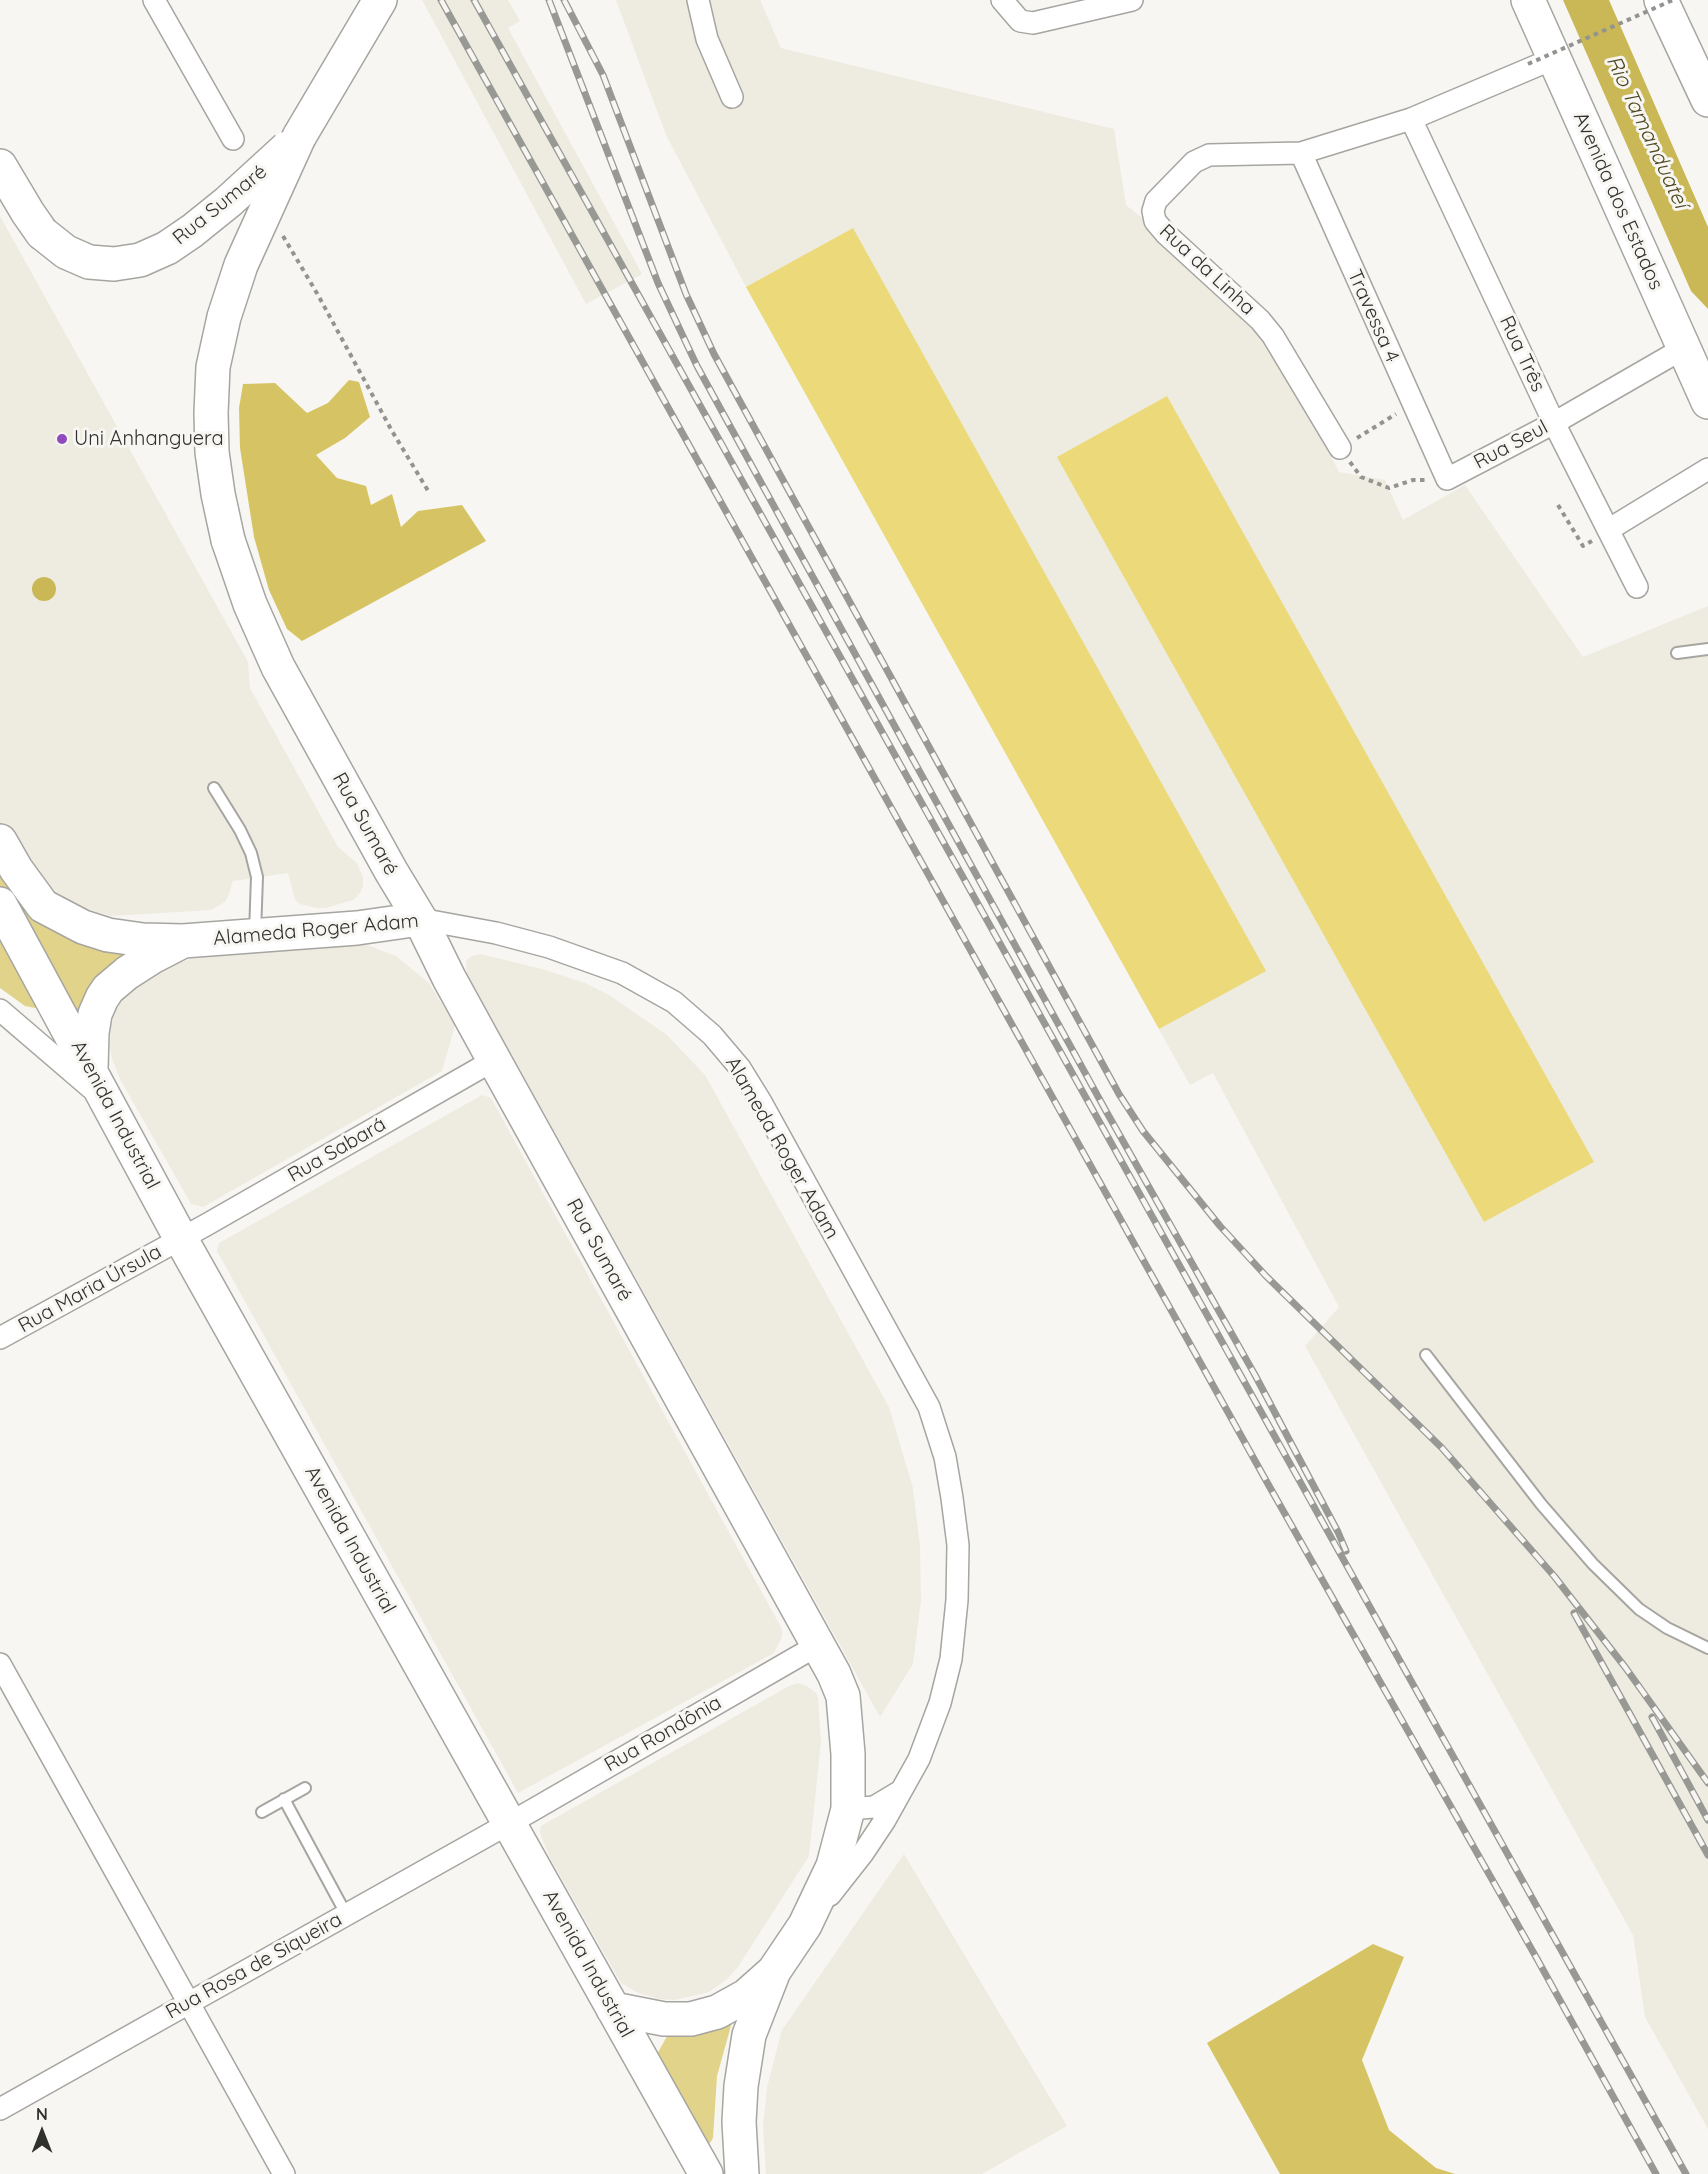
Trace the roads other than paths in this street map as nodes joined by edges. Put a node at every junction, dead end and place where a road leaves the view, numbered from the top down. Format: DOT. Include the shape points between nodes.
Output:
graph roads {
  1 [pos="154,0"];
  2 [pos="380,0"];
  3 [pos="698,0"];
  4 [pos="1002,0"];
  5 [pos="1132,0"];
  6 [pos="1528,0"];
  7 [pos="1661,0"];
  8 [pos="1541,61"];
  9 [pos="732,98"];
  10 [pos="1708,100"];
  11 [pos="1411,119"];
  12 [pos="299,137"];
  13 [pos="233,139"];
  14 [pos="1301,153"];
  15 [pos="0,166"];
  16 [pos="1684,348"];
  17 [pos="1708,402"];
  18 [pos="1554,423"];
  19 [pos="1340,448"];
  20 [pos="1708,469"];
  21 [pos="1447,479"];
  22 [pos="1608,530"];
  23 [pos="1637,587"];
  24 [pos="1708,649"];
  25 [pos="1677,653"];
  26 [pos="214,788"];
  27 [pos="0,841"];
  28 [pos="391,870"];
  29 [pos="0,904"];
  30 [pos="420,919"];
  31 [pos="367,926"];
  32 [pos="255,936"];
  33 [pos="183,941"];
  34 [pos="449,978"];
  35 [pos="0,1010"];
  36 [pos="494,1060"];
  37 [pos="91,1070"];
  38 [pos="109,1104"];
  39 [pos="181,1239"];
  40 [pos="0,1338"];
  41 [pos="1426,1355"];
  42 [pos="818,1645"];
  43 [pos="1708,1648"];
  44 [pos="0,1664"];
  45 [pos="305,1788"];
  46 [pos="904,1788"];
  47 [pos="284,1799"];
  48 [pos="848,1809"];
  49 [pos="262,1812"];
  50 [pos="509,1823"];
  51 [pos="346,1914"];
  52 [pos="805,1925"];
  53 [pos="774,1971"];
  54 [pos="189,2002"];
  55 [pos="613,2008"];
  56 [pos="0,2109"];
  57 [pos="700,2172"];
  58 [pos="284,2174"];
  59 [pos="742,2174"];
  1 -- 13 [label="street"];
  2 -- 12 [label="main road"];
  3 -- 9 [label="street" via="707,39"];
  4 -- 5 [label="street" via="1020,21 1033,23"];
  6 -- 8 [label="main road, Avenida dos Estados"];
  7 -- 10 [label="main road"];
  8 -- 11 [label="street, Rua da Linha"];
  8 -- 16 [label="main road, Avenida dos Estados"];
  11 -- 14 [label="street, Rua da Linha"];
  11 -- 18 [label="street, Rua Três"];
  12 -- 15 [label="main road, Rua Sumaré, bridge" via="180,240 128,263 89,262 66,252 42,233"];
  12 -- 28 [label="main road, Rua Sumaré, bridge" via="241,265 224,317 213,367 212,452 228,540 250,604 278,667"];
  14 -- 19 [label="street, Rua da Linha" via="1209,155 1194,162 1156,201 1153,211 1155,221 1166,234 1273,336"];
  14 -- 21 [label="street, Travessa 4"];
  16 -- 17 [label="main road, Avenida dos Estados"];
  16 -- 18 [label="street, Rua Seul"];
  18 -- 21 [label="street, Rua Seul"];
  18 -- 22 [label="street, Rua Três"];
  20 -- 22 [label="street"];
  22 -- 23 [label="street, Rua Três"];
  24 -- 25 [label="lane"];
  26 -- 32 [label="lane" via="251,853 257,877"];
  27 -- 33 [label="main road, Alameda Roger Adam" via="43,906 108,935"];
  28 -- 30 [label="main road, Rua Sumaré"];
  28 -- 31 [label="main road" via="390,904"];
  29 -- 37 [label="main road, Avenida Industrial"];
  30 -- 31 [label="main road, Alameda Roger Adam"];
  30 -- 34 [label="main road, Rua Sumaré"];
  30 -- 46 [label="street, Alameda Roger Adam" via="549,947 622,973 648,987 674,1002 712,1035 740,1068 766,1113 929,1407 945,1457 958,1545 951,1659 931,1729"];
  31 -- 32 [label="main road, Alameda Roger Adam"];
  31 -- 34 [label="main road" via="402,941"];
  32 -- 33 [label="main road, Alameda Roger Adam"];
  33 -- 37 [label="main road, Alameda Roger Adam" via="152,957 108,989 95,1014"];
  34 -- 36 [label="main road, Rua Sumaré"];
  35 -- 38 [label="street"];
  36 -- 39 [label="street, Rua Sabará"];
  36 -- 42 [label="main road, Rua Sumaré"];
  37 -- 38 [label="main road, Avenida Industrial"];
  38 -- 39 [label="main road, Avenida Industrial"];
  39 -- 40 [label="street, Rua Maria Úrsula"];
  39 -- 50 [label="main road, Avenida Industrial"];
  41 -- 43 [label="lane" via="1541,1504 1593,1564 1639,1609"];
  42 -- 48 [label="main road, Rua Sumaré" via="839,1685 844,1706"];
  42 -- 50 [label="street, Rua Rondônia"];
  44 -- 54 [label="street"];
  45 -- 47 [label="lane"];
  46 -- 48 [label="street, Alameda Roger Adam" via="874,1807"];
  46 -- 52 [label="street, Alameda Roger Adam" via="864,1853"];
  47 -- 49 [label="lane"];
  47 -- 51 [label="lane"];
  48 -- 52 [label="main road, Rua Sumaré" via="833,1866"];
  50 -- 51 [label="street, Rua Rosa de Siqueira"];
  50 -- 55 [label="main road, Avenida Industrial"];
  51 -- 54 [label="street, Rua Rosa de Siqueira"];
  52 -- 53 [label="main road, Rua Sumaré"];
  53 -- 55 [label="main road, Rua Sumaré" via="746,1996 717,2012 691,2019 639,2016"];
  53 -- 59 [label="main road, Rua Sumaré" via="749,2035 739,2122"];
  54 -- 56 [label="street, Rua Rosa de Siqueira"];
  54 -- 58 [label="street"];
  55 -- 57 [label="main road, Avenida Industrial"];
}
